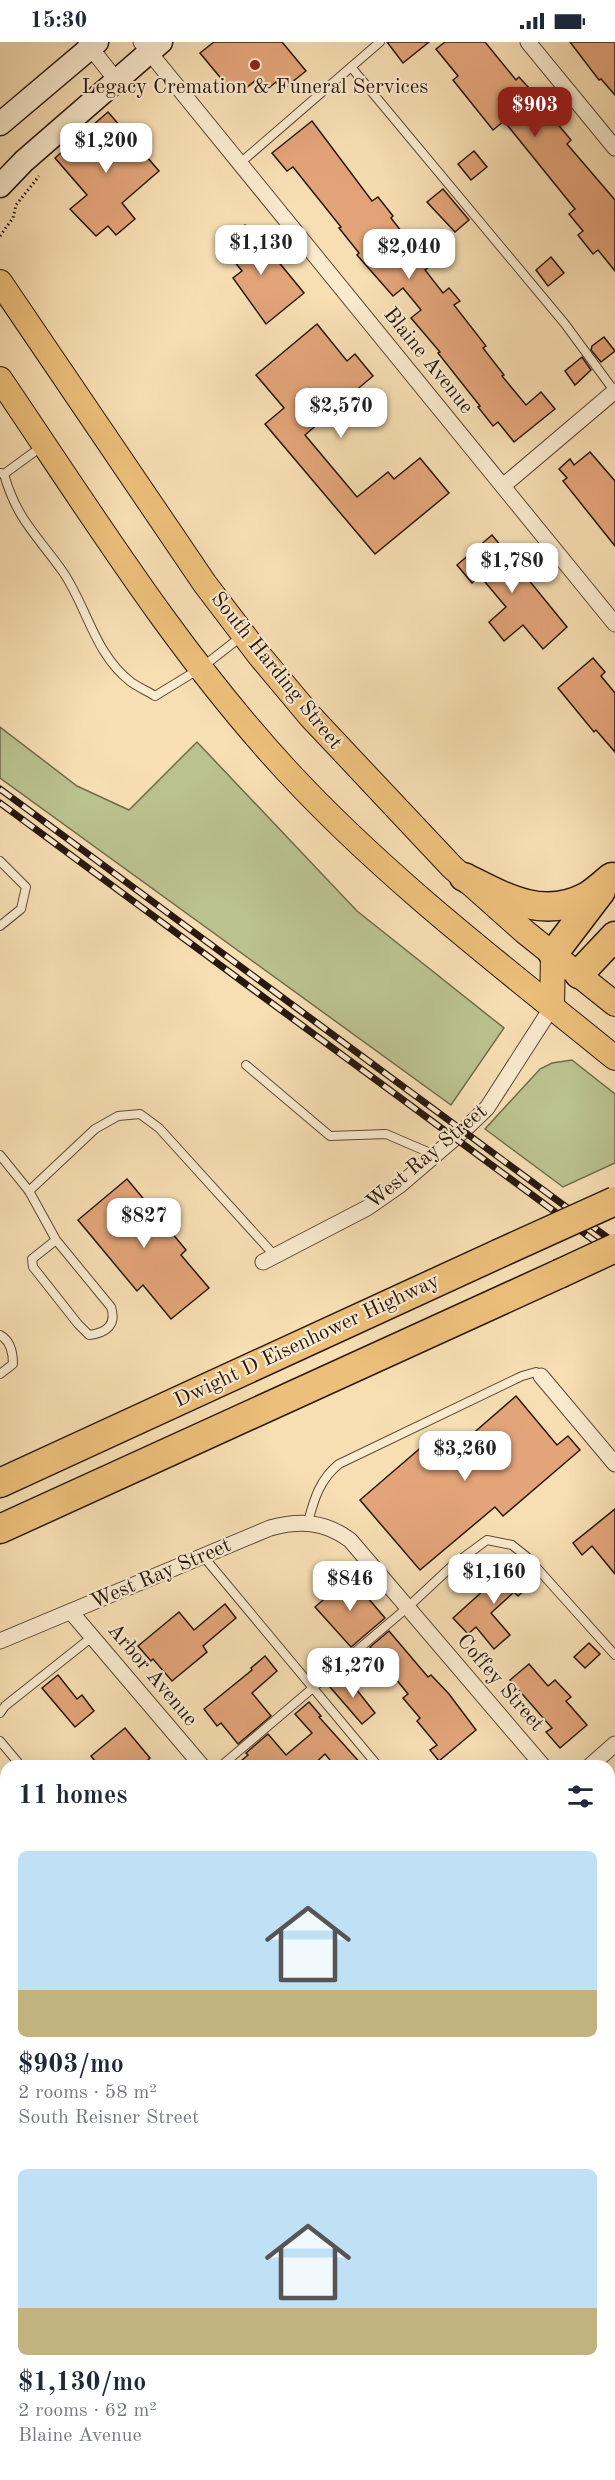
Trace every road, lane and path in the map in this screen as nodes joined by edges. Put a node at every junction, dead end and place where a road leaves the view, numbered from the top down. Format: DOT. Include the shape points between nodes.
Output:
graph roads {
  1 [pos="380,42"];
  2 [pos="528,42"];
  3 [pos="91,44"];
  4 [pos="150,46"];
  5 [pos="351,67"];
  6 [pos="117,81"];
  7 [pos="0,124"];
  8 [pos="615,148"];
  9 [pos="239,164"];
  10 [pos="0,186"];
  11 [pos="14,218"];
  12 [pos="0,236"];
  13 [pos="0,282"];
  14 [pos="0,380"];
  15 [pos="615,391"];
  16 [pos="44,445"];
  17 [pos="2,473"];
  18 [pos="503,486"];
  19 [pos="615,624"];
  20 [pos="244,635"];
  21 [pos="201,668"];
  22 [pos="0,861"];
  23 [pos="614,875"];
  24 [pos="464,877"];
  25 [pos="0,926"];
  26 [pos="615,936"];
  27 [pos="553,954"];
  28 [pos="579,974"];
  29 [pos="615,1004"];
  30 [pos="552,1007"];
  31 [pos="615,1058"];
  32 [pos="246,1065"];
  33 [pos="0,1155"];
  34 [pos="435,1155"];
  35 [pos="29,1191"];
  36 [pos="615,1201"];
  37 [pos="56,1240"];
  38 [pos="615,1248"];
  39 [pos="615,1253"];
  40 [pos="269,1259"];
  41 [pos="547,1279"];
  42 [pos="0,1335"];
  43 [pos="0,1374"];
  44 [pos="541,1376"];
  45 [pos="615,1464"];
  46 [pos="0,1483"];
  47 [pos="308,1522"];
  48 [pos="325,1527"];
  49 [pos="0,1529"];
  50 [pos="203,1556"];
  51 [pos="408,1607"];
  52 [pos="71,1612"];
  53 [pos="92,1637"];
  54 [pos="0,1641"];
  55 [pos="615,1654"];
  56 [pos="312,1688"];
  57 [pos="0,1713"];
  58 [pos="0,1741"];
  59 [pos="615,1744"];
  60 [pos="16,1760"];
  61 [pos="197,1760"];
  62 [pos="228,1760"];
  63 [pos="373,1760"];
  64 [pos="538,1760"];
  65 [pos="597,1760"];
  1 -- 5 [label="lane"];
  2 -- 8 [label="street"];
  3 -- 6 [label="street"];
  3 -- 7 [label="main road"];
  4 -- 6 [label="main road"];
  4 -- 9 [label="street, Blaine Avenue"];
  5 -- 9 [label="lane"];
  5 -- 15 [label="lane" via="565,324"];
  6 -- 10 [label="main road"];
  9 -- 18 [label="street, Blaine Avenue"];
  11 -- 12 [label="path"];
  13 -- 20 [label="main road, South Harding Street"];
  14 -- 16 [label="main road"];
  15 -- 18 [label="street"];
  16 -- 17 [label="lane"];
  16 -- 21 [label="main road"];
  17 -- 21 [label="lane" via="11,499 30,531 64,573 104,651 130,681 155,696"];
  18 -- 19 [label="street, Blaine Avenue"];
  20 -- 21 [label="lane"];
  20 -- 24 [label="main road, South Harding Street" via="346,756"];
  21 -- 30 [label="main road" via="286,770 354,839 449,925"];
  22 -- 25 [label="lane" via="26,887 21,909"];
  23 -- 24 [label="highway" via="586,896 550,908 517,903"];
  23 -- 27 [label="highway"];
  24 -- 27 [label="main road, South Harding Street"];
  26 -- 28 [label="highway"];
  27 -- 28 [label="main road, South Harding Street"];
  27 -- 30 [label="main road"];
  28 -- 29 [label="main road, South Harding Street"];
  28 -- 30 [label="main road, West Ray Street"];
  30 -- 31 [label="main road"];
  30 -- 34 [label="street, West Ray Street" via="487,1108"];
  32 -- 34 [label="lane" via="330,1136 386,1134"];
  33 -- 35 [label="lane"];
  34 -- 40 [label="street, West Ray Street" via="368,1208"];
  35 -- 37 [label="lane"];
  35 -- 40 [label="lane" via="95,1129 118,1116 140,1114 159,1128"];
  36 -- 46 [label="highway, Dwight D Eisenhower Highway, bridge"];
  37 -- 37 [label="lane" via="111,1307 113,1323 101,1334 89,1335 33,1267 32,1259"];
  38 -- 41 [label="highway, Dwight D Eisenhower Highway, bridge"];
  39 -- 41 [label="highway, bridge"];
  41 -- 49 [label="highway, Dwight D Eisenhower Highway"];
  42 -- 43 [label="lane" via="13,1353 13,1364"];
  44 -- 45 [label="street"];
  44 -- 47 [label="lane" via="536,1372 522,1376 339,1464 322,1482"];
  47 -- 48 [label="street, West Ray Street"];
  47 -- 50 [label="street, West Ray Street" via="270,1528"];
  48 -- 51 [label="street, Coffey Street" via="350,1540"];
  50 -- 52 [label="street, West Ray Street"];
  50 -- 56 [label="lane"];
  51 -- 55 [label="lane" via="487,1540 512,1545"];
  51 -- 56 [label="lane"];
  51 -- 64 [label="street, Coffey Street"];
  52 -- 53 [label="street, Arbor Avenue"];
  52 -- 54 [label="street, West Ray Street"];
  53 -- 57 [label="lane"];
  53 -- 61 [label="street, Arbor Avenue"];
  56 -- 62 [label="lane"];
  56 -- 63 [label="lane"];
  58 -- 60 [label="lane"];
  59 -- 65 [label="street"];
}
